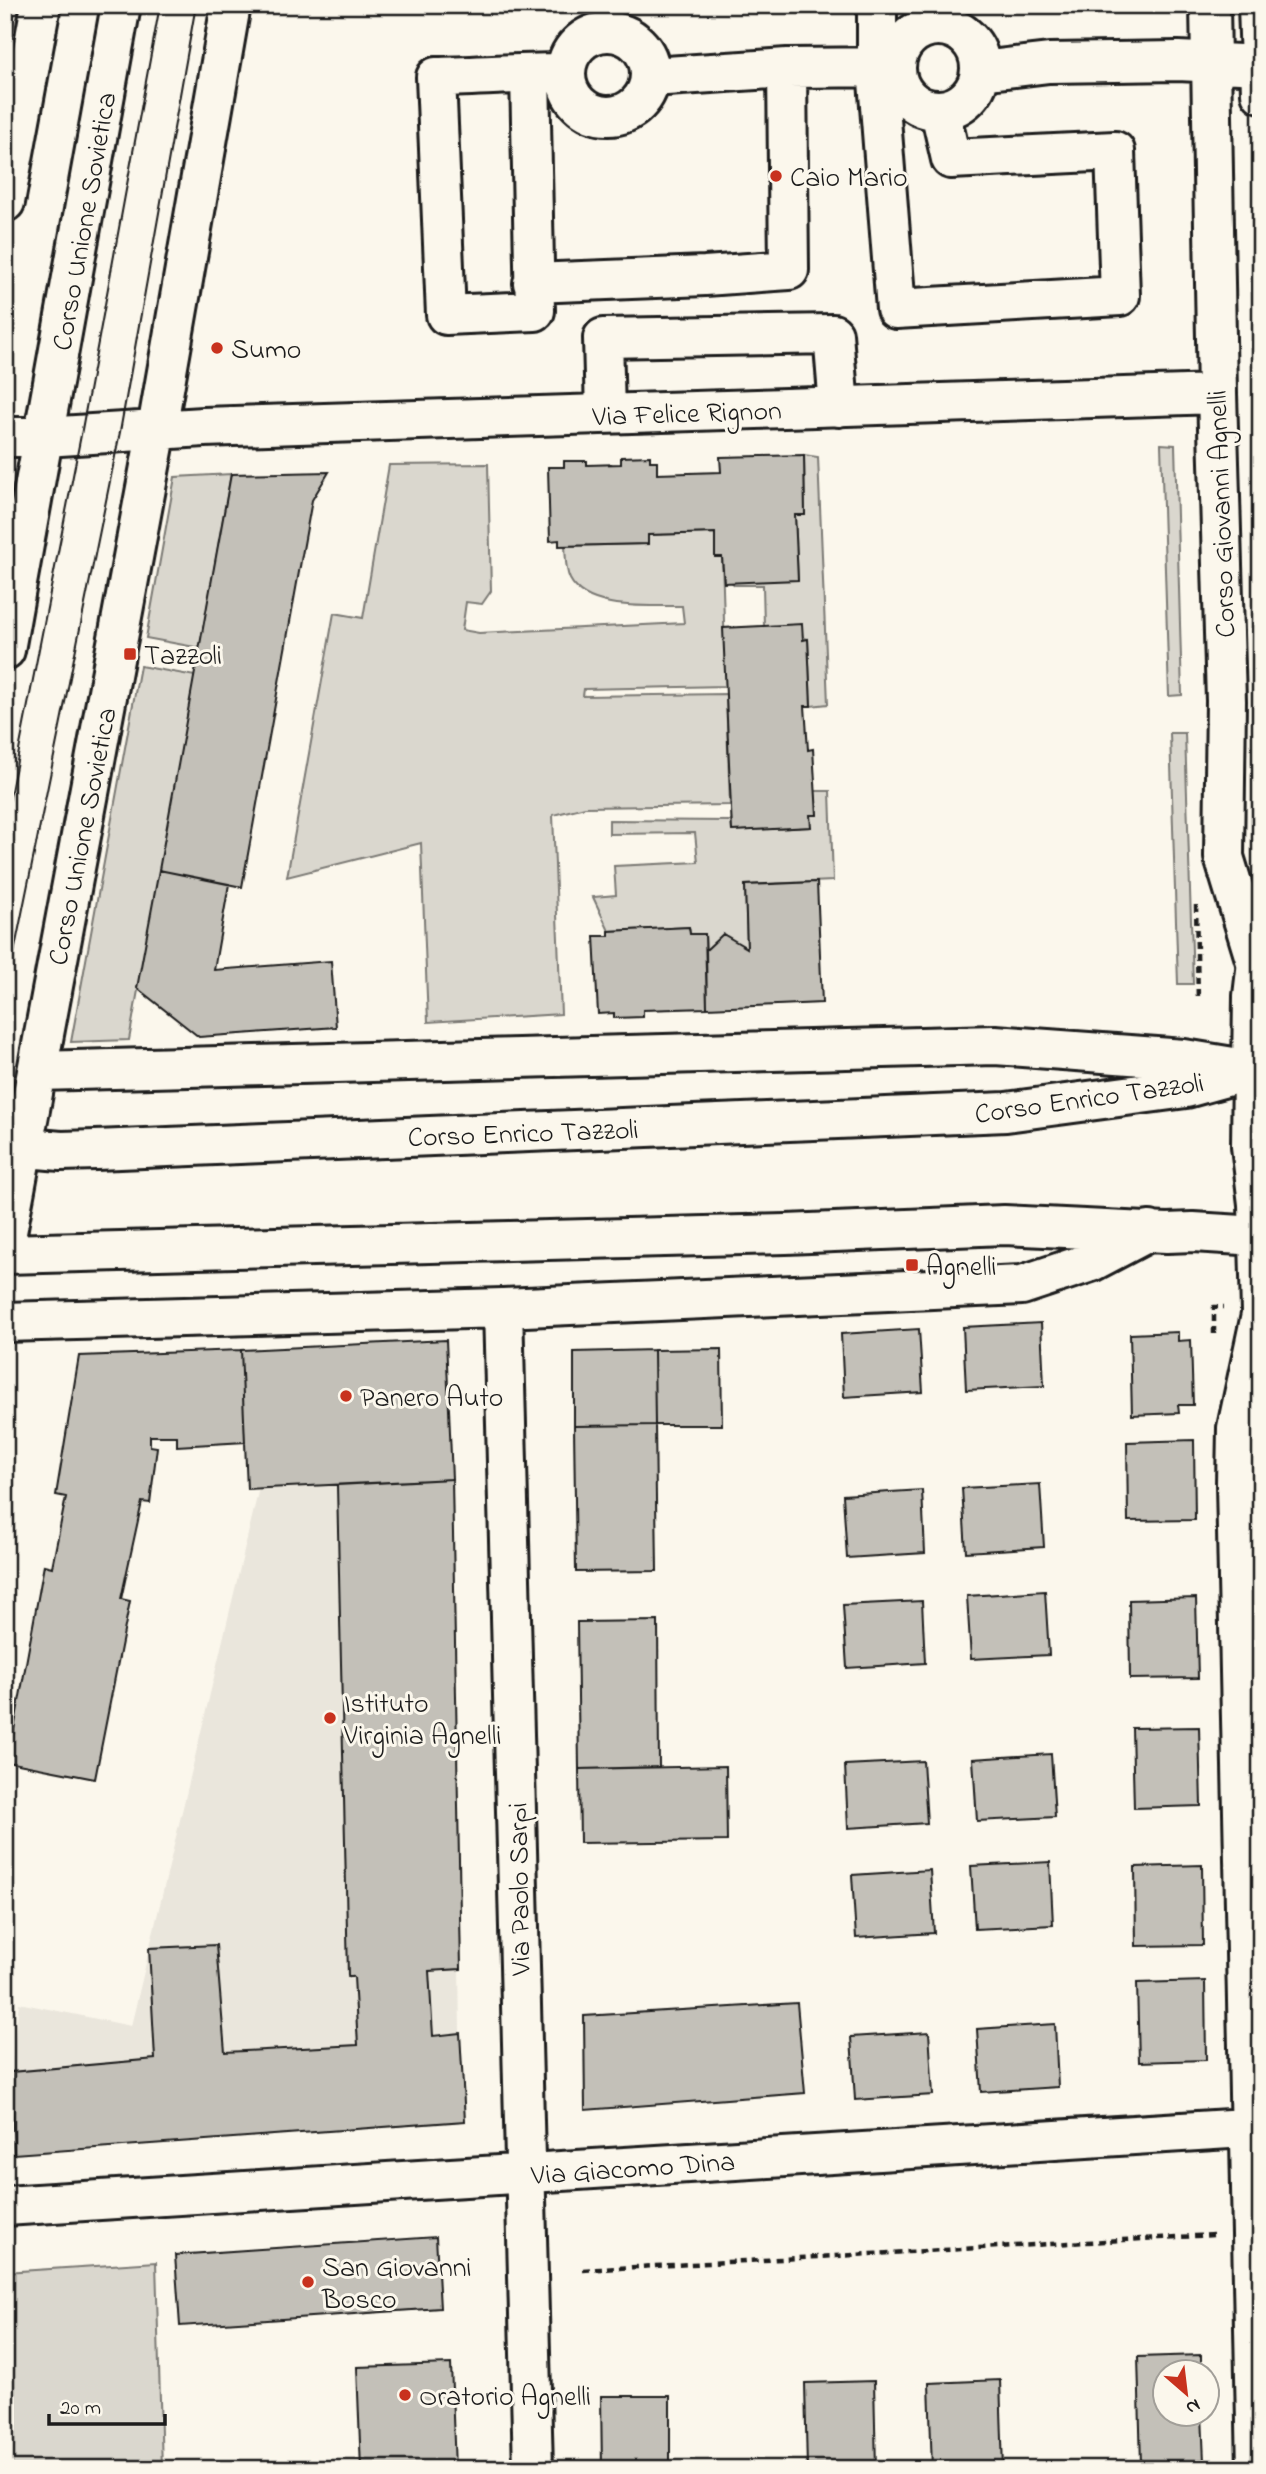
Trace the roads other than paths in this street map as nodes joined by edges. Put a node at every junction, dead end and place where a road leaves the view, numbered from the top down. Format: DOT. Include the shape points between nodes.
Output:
graph roads {
  1 [pos="41,5"];
  2 [pos="121,5"];
  3 [pos="231,5"];
  4 [pos="877,5"];
  5 [pos="1210,5"];
  6 [pos="1258,5"];
  7 [pos="1210,62"];
  8 [pos="886,67"];
  9 [pos="787,68"];
  10 [pos="981,71"];
  11 [pos="548,73"];
  12 [pos="1260,75"];
  13 [pos="651,77"];
  14 [pos="940,111"];
  15 [pos="5,202"];
  16 [pos="533,283"];
  17 [pos="1217,394"];
  18 [pos="839,407"];
  19 [pos="605,414"];
  20 [pos="157,429"];
  21 [pos="5,437"];
  22 [pos="44,437"];
  23 [pos="5,650"];
  24 [pos="1258,945"];
  25 [pos="1256,1069"];
  26 [pos="39,1071"];
  27 [pos="15,1147"];
  28 [pos="1150,1231"];
  29 [pos="1259,1236"];
  30 [pos="5,1243"];
  31 [pos="5,1254"];
  32 [pos="503,1308"];
  33 [pos="1261,1313"];
  34 [pos="5,1322"];
  35 [pos="1255,2127"];
  36 [pos="525,2174"];
  37 [pos="5,2206"];
  38 [pos="533,2469"];
  39 [pos="1257,2469"];
  1 -- 15 [label="street"];
  2 -- 22 [label="street, Corso Unione Sovietica"];
  3 -- 20 [label="street, Corso Unione Sovietica"];
  4 -- 8 [label="street"];
  5 -- 7 [label="street, Corso Giovanni Agnelli"];
  6 -- 12 [label="street"];
  7 -- 10 [label="street" via="1049,63"];
  7 -- 12 [label="street"];
  7 -- 17 [label="street, Corso Giovanni Agnelli"];
  8 -- 9 [label="street"];
  8 -- 10 [label="street" via="909,37 940,26 957,30 970,40"];
  8 -- 14 [label="street" via="908,99 922,108"];
  8 -- 14 [label="street" via="896,309 1120,296 1115,151 951,159"];
  9 -- 13 [label="street"];
  9 -- 16 [label="street" via="789,270"];
  10 -- 14 [label="street" via="968,99"];
  11 -- 13 [label="street" via="578,104 593,114 610,117 638,104"];
  11 -- 13 [label="street" via="580,43 594,34 610,32 640,45 649,60"];
  11 -- 16 [label="street"];
  11 -- 16 [label="street" via="436,77 446,315 535,311"];
  17 -- 18 [label="street, Via Felice Rignon"];
  17 -- 24 [label="street, Corso Giovanni Agnelli" via="1226,701 1224,858"];
  18 -- 19 [label="street, Via Felice Rignon"];
  18 -- 19 [label="street" via="833,334 603,338"];
  19 -- 20 [label="street, Via Felice Rignon"];
  20 -- 22 [label="street"];
  20 -- 26 [label="street, Corso Unione Sovietica"];
  21 -- 22 [label="street"];
  22 -- 23 [label="street, Corso Unione Sovietica"];
  24 -- 25 [label="street, Corso Giovanni Agnelli" via="1252,996"];
  25 -- 26 [label="street, Corso Enrico Tazzoli" via="995,1045"];
  25 -- 27 [label="street, Corso Enrico Tazzoli" via="1186,1088 1006,1112 96,1150"];
  25 -- 29 [label="street, Corso Giovanni Agnelli" via="1251,1146"];
  26 -- 27 [label="street, Corso Unione Sovietica"];
  27 -- 30 [label="street, Corso Unione Sovietica"];
  28 -- 29 [label="street"];
  28 -- 31 [label="street" via="1004,1225"];
  28 -- 32 [label="street" via="1091,1262 1023,1285"];
  29 -- 33 [label="street"];
  32 -- 34 [label="street"];
  32 -- 36 [label="street, Via Paolo Sarpi"];
  33 -- 35 [label="street" via="1237,1428 1236,1484"];
  35 -- 36 [label="street, Via Giacomo Dina"];
  35 -- 39 [label="street"];
  36 -- 37 [label="street, Via Giacomo Dina"];
  36 -- 38 [label="street, Via Paolo Sarpi"];
}
